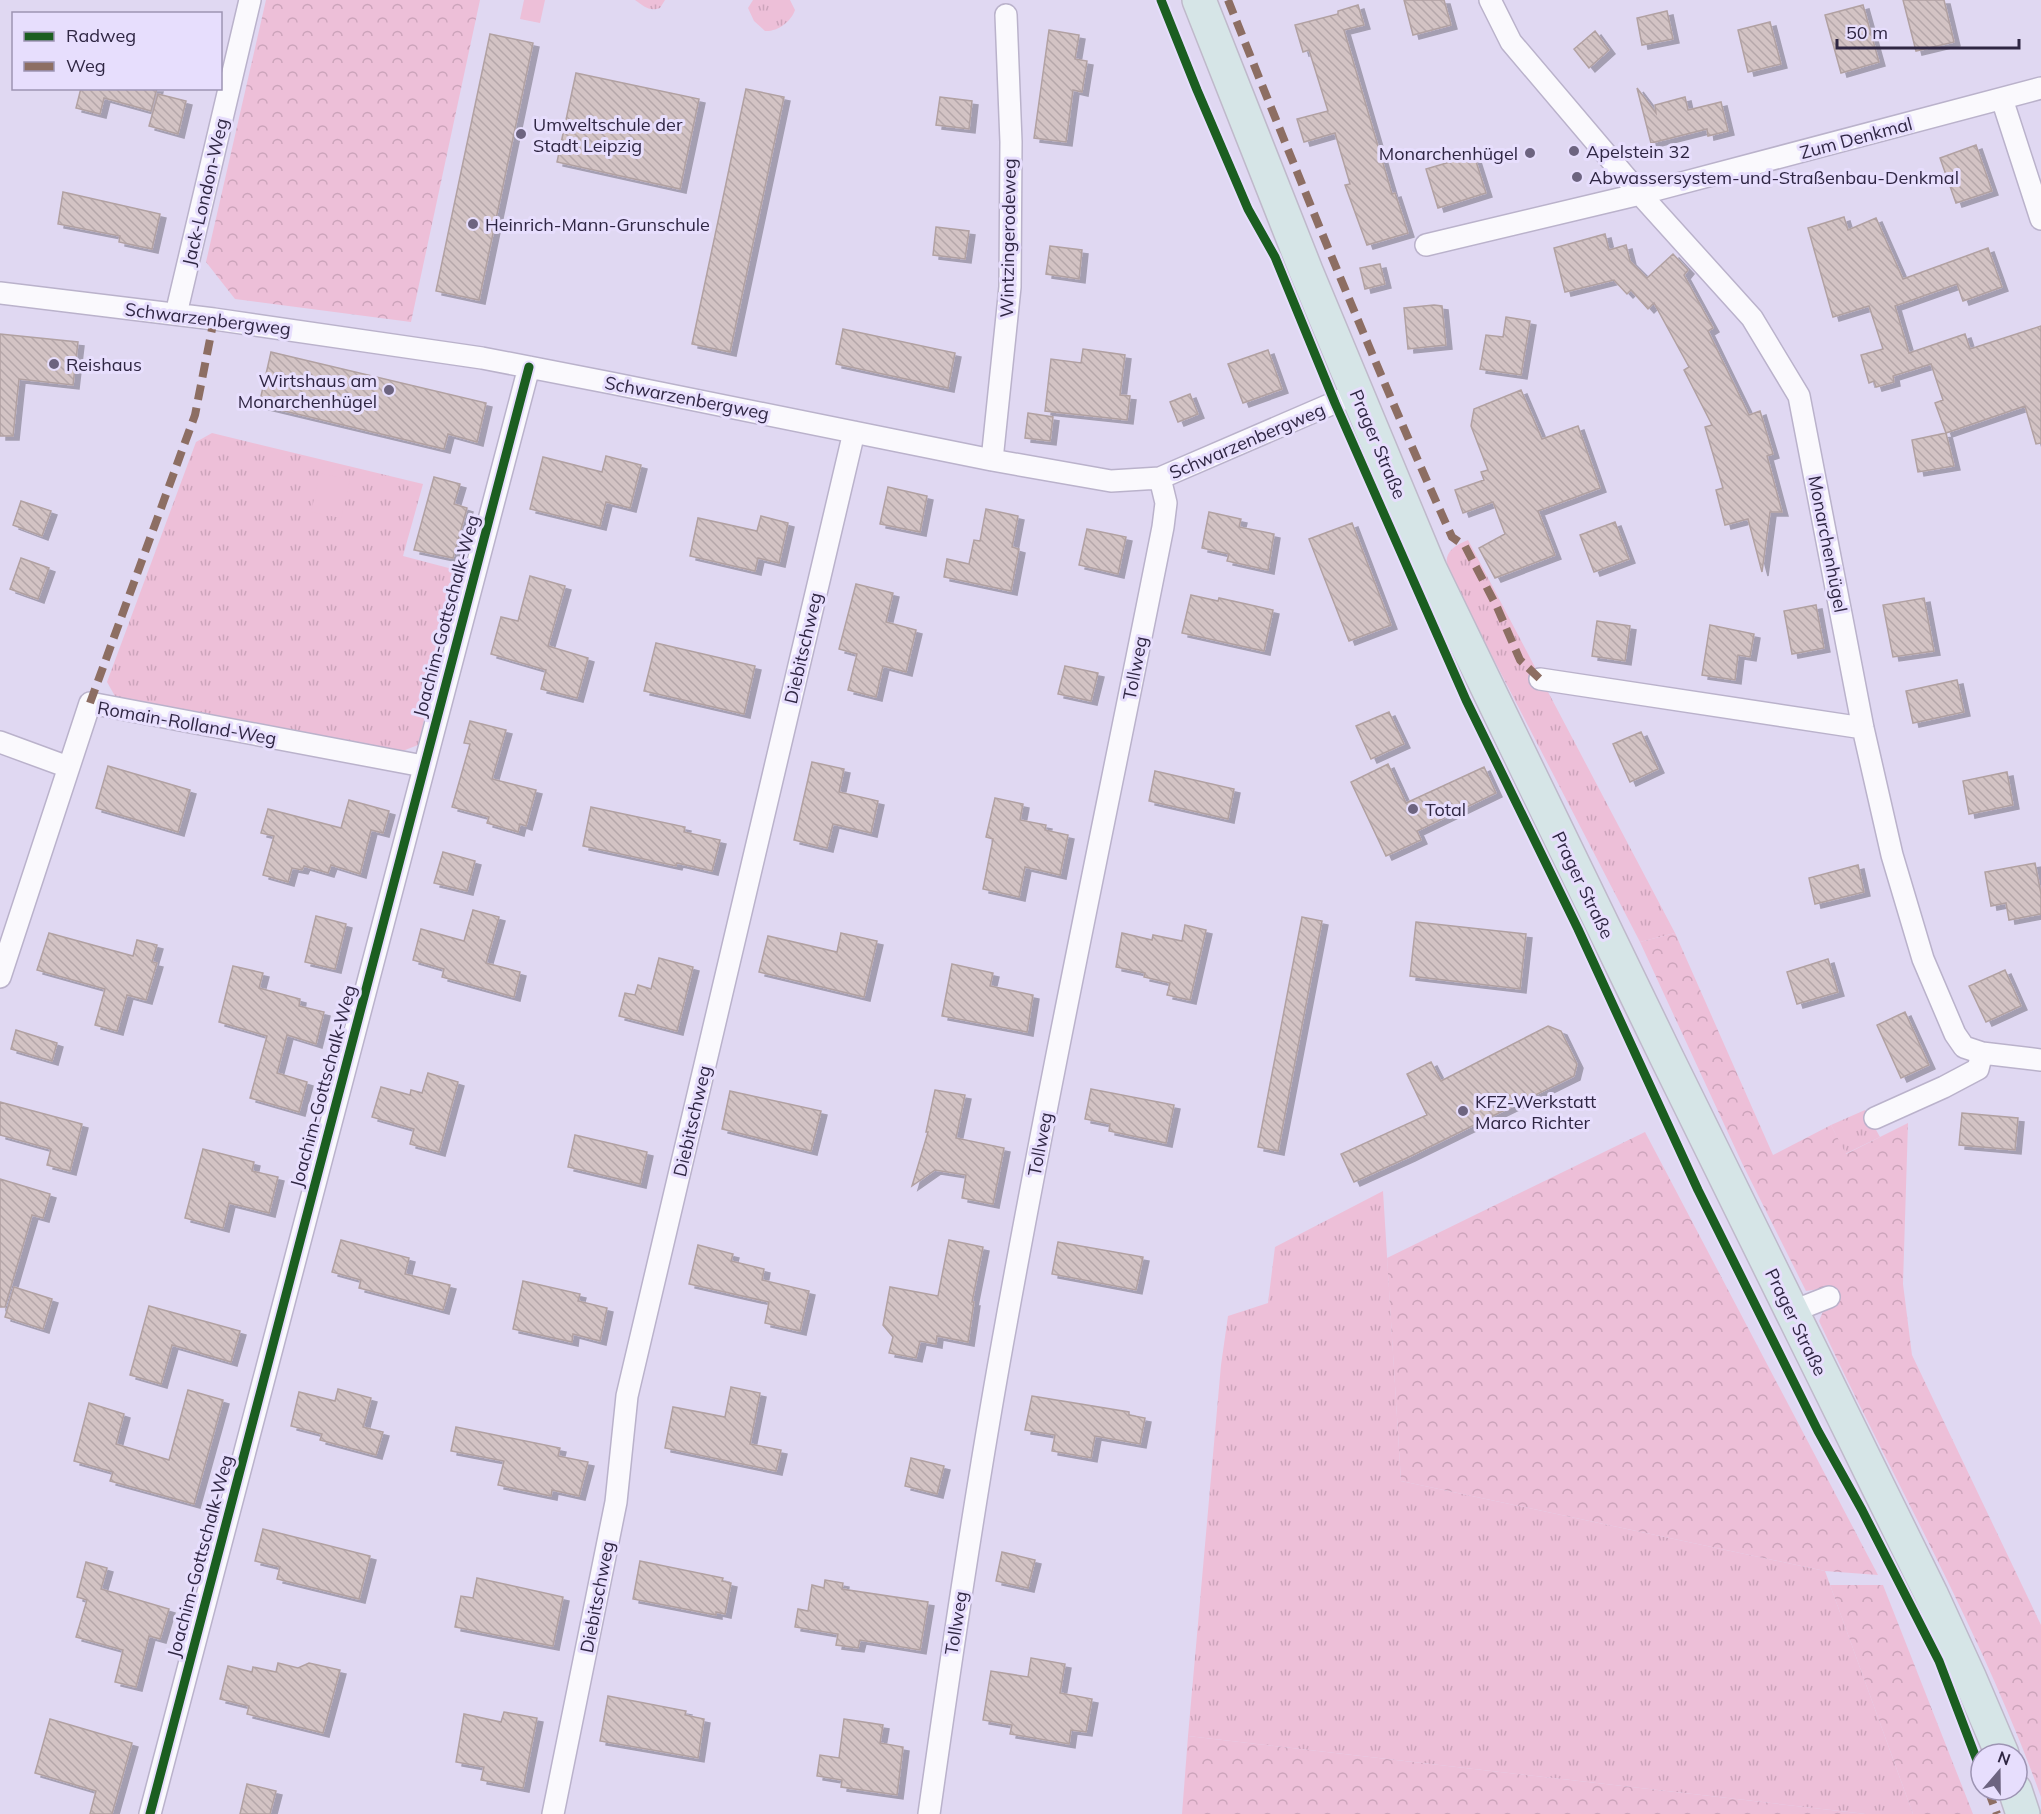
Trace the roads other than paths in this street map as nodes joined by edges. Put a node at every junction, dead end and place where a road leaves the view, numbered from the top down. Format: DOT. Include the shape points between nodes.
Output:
graph roads {
  1 [pos="250,0"];
  2 [pos="1199,0"];
  3 [pos="1490,0"];
  4 [pos="1006,15"];
  5 [pos="2041,88"];
  6 [pos="2002,99"];
  7 [pos="1641,195"];
  8 [pos="2041,219"];
  9 [pos="1426,244"];
  10 [pos="0,293"];
  11 [pos="176,314"];
  12 [pos="529,366"];
  13 [pos="1357,393"];
  14 [pos="854,432"];
  15 [pos="992,460"];
  16 [pos="1160,478"];
  17 [pos="1540,679"];
  18 [pos="1863,728"];
  19 [pos="0,742"];
  20 [pos="423,766"];
  21 [pos="68,767"];
  22 [pos="0,977"];
  23 [pos="1982,1053"];
  24 [pos="2041,1060"];
  25 [pos="1875,1118"];
  26 [pos="1829,1297"];
  27 [pos="1791,1312"];
  28 [pos="1997,1742"];
  29 [pos="150,1814"];
  30 [pos="553,1814"];
  31 [pos="929,1814"];
  1 -- 11 [label="street, Jack-London-Weg"];
  2 -- 13 [label="main road, Prager Straße"];
  3 -- 7 [label="street, Monarchenhügel" via="1511,42"];
  4 -- 15 [label="street, Wintzingerodeweg" via="1011,142 1010,287"];
  5 -- 6 [label="street, Zum Denkmal"];
  6 -- 7 [label="street, Zum Denkmal"];
  6 -- 8 [label="street"];
  7 -- 9 [label="street, Zum Denkmal"];
  7 -- 18 [label="street, Monarchenhügel" via="1752,318 1799,396"];
  10 -- 11 [label="street, Schwarzenbergweg"];
  11 -- 12 [label="street, Schwarzenbergweg"];
  12 -- 14 [label="street, Schwarzenbergweg"];
  12 -- 20 [label="street, Joachim-Gottschalk-Weg"];
  13 -- 16 [label="street, Schwarzenbergweg"];
  13 -- 27 [label="main road, Prager Straße" via="1430,569"];
  14 -- 15 [label="street, Schwarzenbergweg"];
  14 -- 30 [label="street, Diebitschweg" via="627,1396 616,1502"];
  15 -- 16 [label="street, Schwarzenbergweg" via="1111,481"];
  16 -- 31 [label="street, Tollweg" via="1166,503 1163,527 1002,1346 957,1615"];
  17 -- 18 [label="street"];
  18 -- 23 [label="street, Monarchenhügel" via="1892,855 1923,960 1958,1041"];
  19 -- 21 [label="street"];
  20 -- 21 [label="street, Romain-Rolland-Weg" via="90,704"];
  20 -- 29 [label="street, Joachim-Gottschalk-Weg"];
  21 -- 22 [label="street, Romain-Rolland-Weg"];
  23 -- 24 [label="street"];
  23 -- 25 [label="street" via="1977,1069"];
  26 -- 27 [label="street"];
  27 -- 28 [label="main road, Prager Straße" via="1931,1594"];
}
